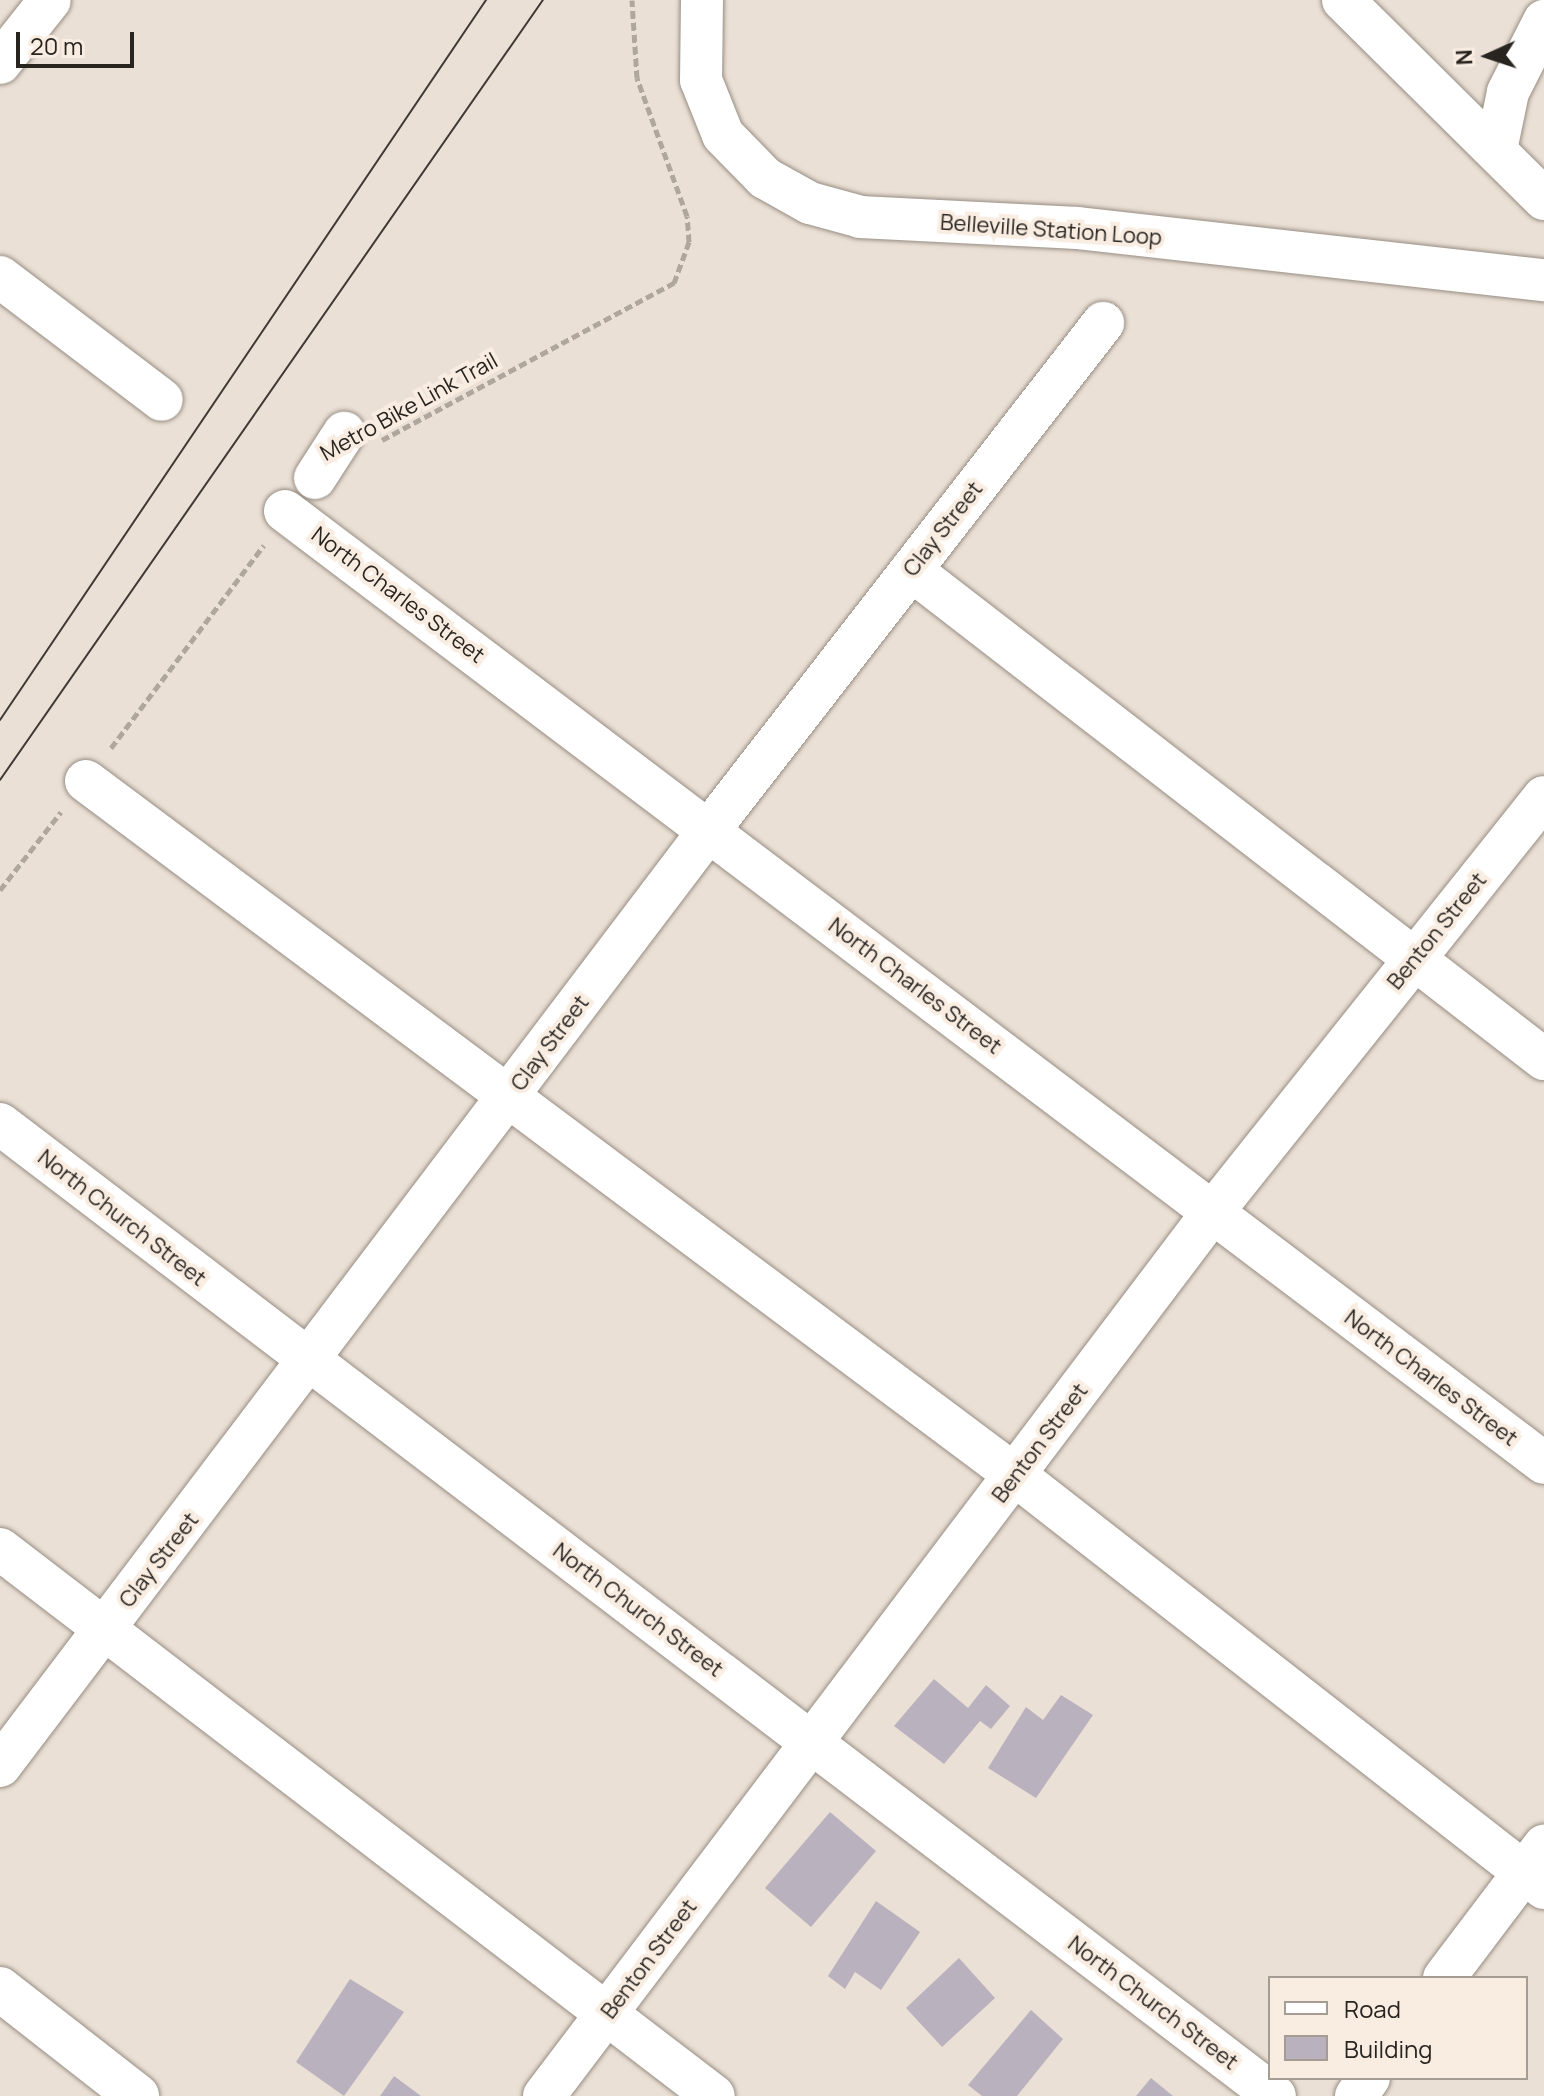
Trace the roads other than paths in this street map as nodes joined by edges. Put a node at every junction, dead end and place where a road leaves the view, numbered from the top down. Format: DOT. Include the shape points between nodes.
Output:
graph roads {
  1 [pos="50,0"];
  2 [pos="702,0"];
  3 [pos="1343,0"];
  4 [pos="1544,21"];
  5 [pos="0,63"];
  6 [pos="1496,150"];
  7 [pos="1544,199"];
  8 [pos="0,277"];
  9 [pos="1544,280"];
  10 [pos="1103,323"];
  11 [pos="162,400"];
  12 [pos="357,440"];
  13 [pos="315,478"];
  14 [pos="285,511"];
  15 [pos="911,570"];
  16 [pos="86,781"];
  17 [pos="1544,797"];
  18 [pos="710,829"];
  19 [pos="1413,961"];
  20 [pos="1544,1059"];
  21 [pos="512,1094"];
  22 [pos="0,1124"];
  23 [pos="1212,1213"];
  24 [pos="311,1363"];
  25 [pos="1544,1463"];
  26 [pos="1015,1475"];
  27 [pos="0,1549"];
  28 [pos="107,1628"];
  29 [pos="813,1743"];
  30 [pos="0,1766"];
  31 [pos="1537,1869"];
  32 [pos="1446,1976"];
  33 [pos="0,1989"];
  34 [pos="606,2015"];
  35 [pos="137,2096"];
  36 [pos="544,2096"];
  37 [pos="714,2096"];
  38 [pos="1275,2096"];
  1 -- 5 [label="street"];
  2 -- 9 [label="street, Belleville Station Loop" via="701,80 723,135 765,178 810,203 861,217 1077,228"];
  3 -- 6 [label="street"];
  4 -- 6 [label="street" via="1508,92"];
  6 -- 7 [label="street"];
  8 -- 11 [label="street"];
  10 -- 15 [label="street, Clay Street"];
  12 -- 13 [label="street"];
  14 -- 18 [label="street, North Charles Street"];
  15 -- 18 [label="street, Clay Street"];
  15 -- 19 [label="street"];
  16 -- 21 [label="street"];
  17 -- 19 [label="street, Benton Street"];
  18 -- 21 [label="street, Clay Street"];
  18 -- 23 [label="street, North Charles Street"];
  19 -- 20 [label="street"];
  19 -- 23 [label="street, Benton Street"];
  21 -- 24 [label="street, Clay Street"];
  21 -- 26 [label="street"];
  22 -- 24 [label="street, North Church Street"];
  23 -- 25 [label="street, North Charles Street"];
  23 -- 26 [label="street, Benton Street"];
  24 -- 28 [label="street, Clay Street"];
  24 -- 29 [label="street, North Church Street"];
  26 -- 29 [label="street, Benton Street"];
  26 -- 31 [label="street"];
  27 -- 28 [label="street"];
  28 -- 30 [label="street, Clay Street"];
  28 -- 34 [label="street"];
  29 -- 34 [label="street, Benton Street"];
  29 -- 38 [label="street, North Church Street"];
  31 -- 32 [label="street"];
  33 -- 35 [label="main road"];
  34 -- 36 [label="street, Benton Street"];
  34 -- 37 [label="street"];
}
